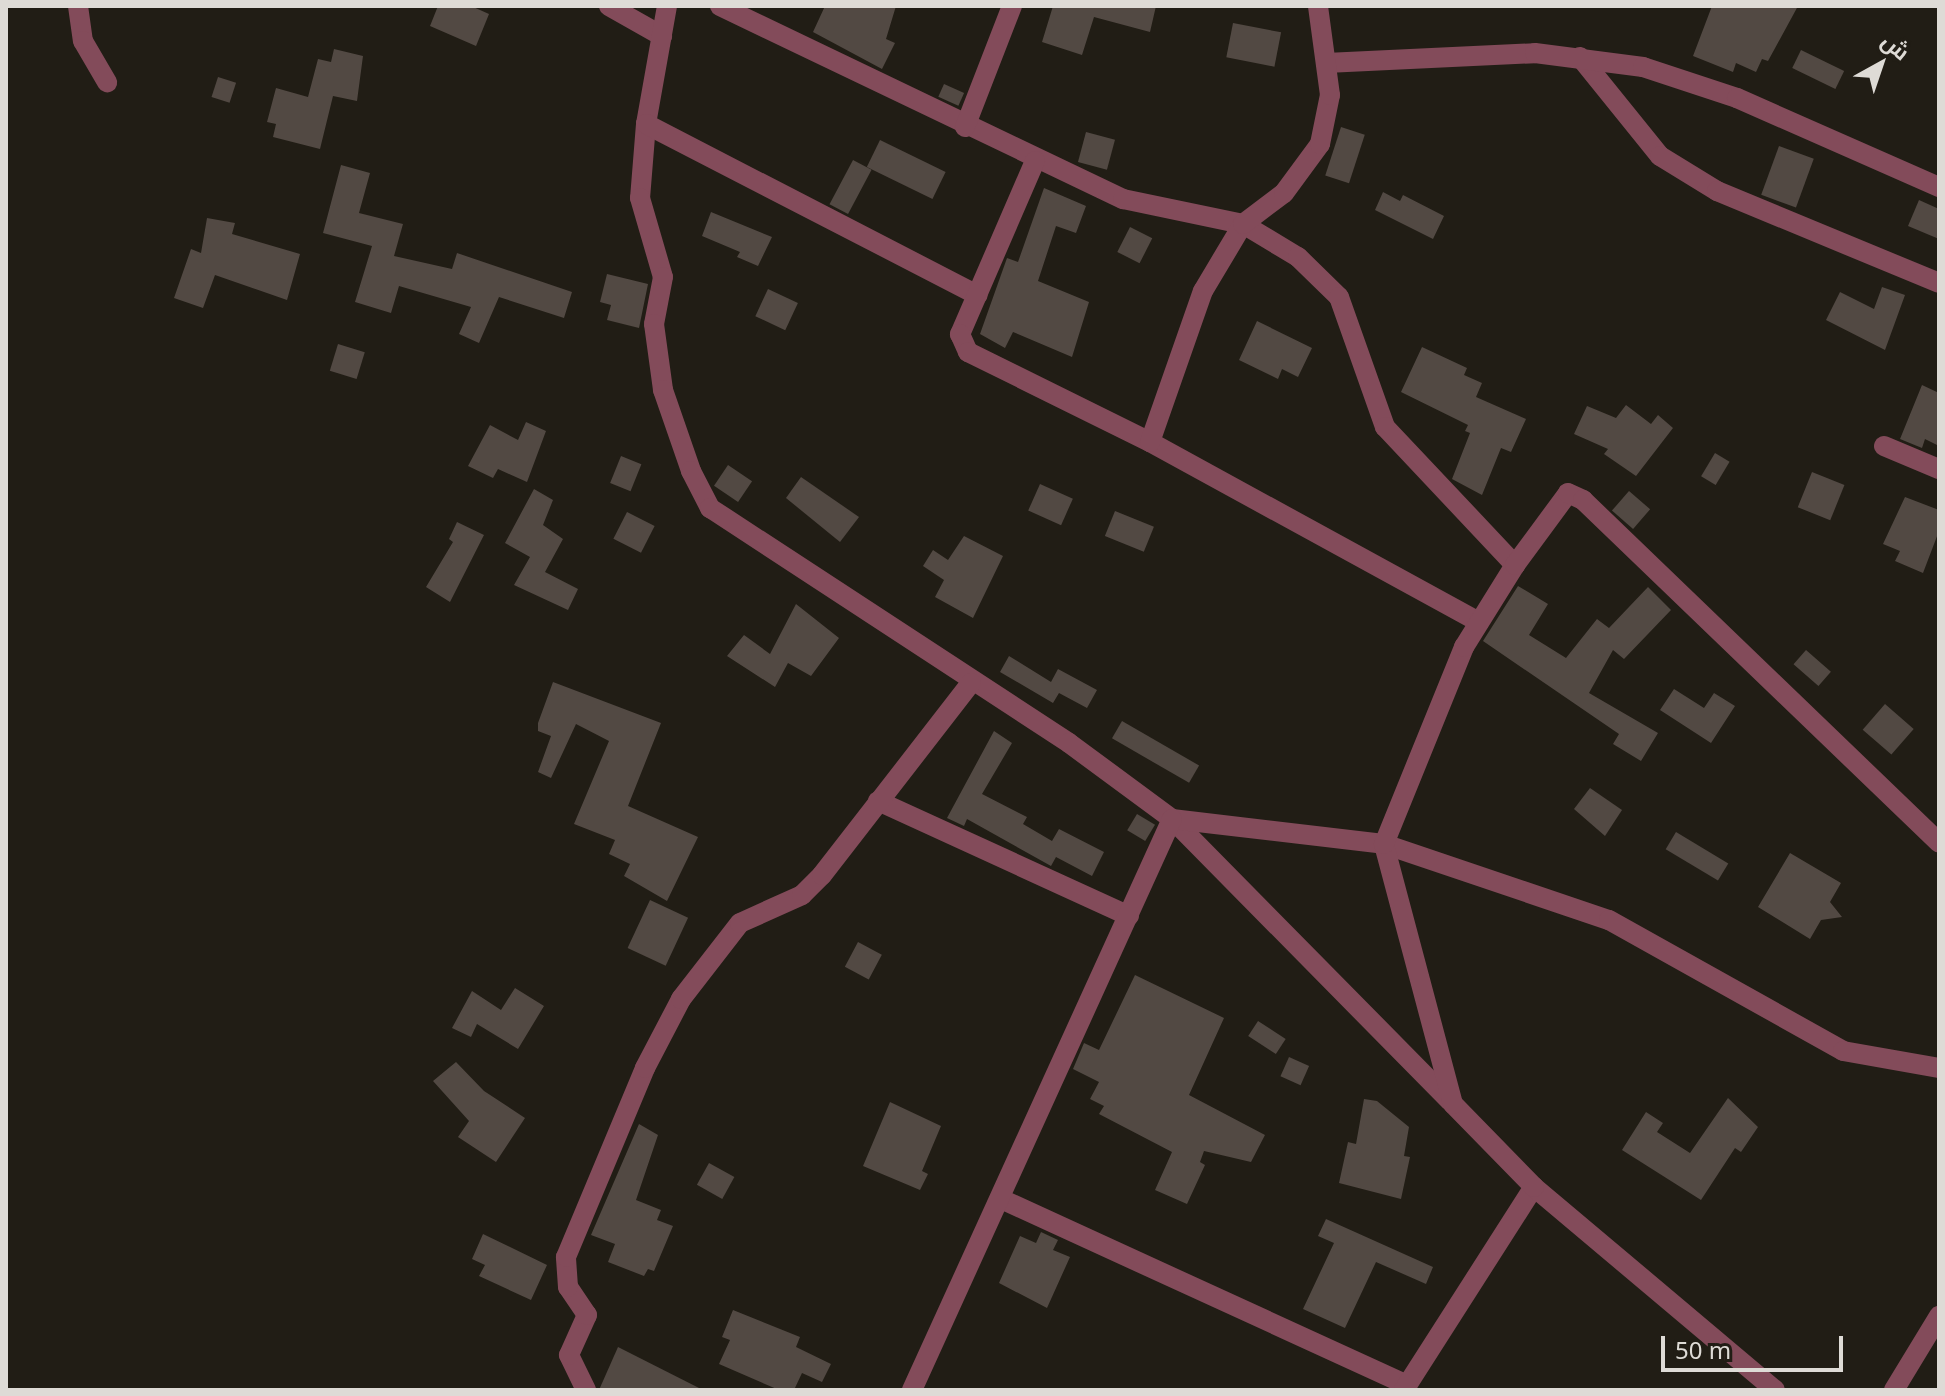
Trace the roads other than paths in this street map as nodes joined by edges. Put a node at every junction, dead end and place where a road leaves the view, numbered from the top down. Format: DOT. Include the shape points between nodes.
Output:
graph roads {
  1 [pos="78,6"];
  2 [pos="609,6"];
  3 [pos="667,6"];
  4 [pos="720,6"];
  5 [pos="1012,6"];
  6 [pos="1318,6"];
  7 [pos="662,36"];
  8 [pos="1580,57"];
  9 [pos="1326,63"];
  10 [pos="107,82"];
  11 [pos="646,124"];
  12 [pos="965,127"];
  13 [pos="1035,161"];
  14 [pos="1939,187"];
  15 [pos="1243,224"];
  16 [pos="1939,283"];
  17 [pos="977,295"];
  18 [pos="1150,442"];
  19 [pos="1884,446"];
  20 [pos="1939,469"];
  21 [pos="1515,565"];
  22 [pos="1479,622"];
  23 [pos="971,683"];
  24 [pos="878,801"];
  25 [pos="1172,819"];
  26 [pos="1939,843"];
  27 [pos="1384,844"];
  28 [pos="1129,916"];
  29 [pos="1939,1068"];
  30 [pos="1453,1104"];
  31 [pos="1534,1187"];
  32 [pos="1001,1199"];
  33 [pos="1939,1316"];
  34 [pos="1405,1388"];
  35 [pos="586,1390"];
  36 [pos="912,1390"];
  37 [pos="1775,1390"];
  38 [pos="1894,1390"];
  1 -- 10 [label="street" via="83,41"];
  2 -- 7 [label="street"];
  3 -- 7 [label="street"];
  4 -- 12 [label="street"];
  5 -- 12 [label="street"];
  6 -- 9 [label="street"];
  7 -- 11 [label="street"];
  8 -- 9 [label="street" via="1483,53"];
  8 -- 14 [label="street" via="1684,78"];
  8 -- 16 [label="street" via="1660,156 1717,191"];
  9 -- 15 [label="street" via="1330,95 1320,144 1284,193"];
  11 -- 17 [label="street"];
  11 -- 23 [label="street" via="640,198 663,277 654,324 663,390 710,508"];
  12 -- 13 [label="street"];
  13 -- 15 [label="street" via="1056,165 1123,199"];
  13 -- 17 [label="street"];
  15 -- 18 [label="street" via="1203,291"];
  15 -- 21 [label="street" via="1298,257 1330,286 1348,316 1363,378 1385,427"];
  17 -- 18 [label="street" via="960,334 968,352"];
  18 -- 22 [label="street"];
  19 -- 20 [label="street"];
  21 -- 22 [label="street"];
  21 -- 26 [label="street" via="1561,499 1576,494"];
  22 -- 27 [label="street" via="1445,688"];
  23 -- 24 [label="street"];
  23 -- 25 [label="street" via="1069,743"];
  24 -- 28 [label="street"];
  24 -- 35 [label="street" via="802,895 740,923 721,943 681,999 645,1068 566,1257 568,1287 587,1315 569,1355"];
  25 -- 27 [label="street"];
  25 -- 28 [label="street"];
  25 -- 30 [label="street"];
  27 -- 29 [label="street" via="1609,920 1843,1051"];
  27 -- 30 [label="street"];
  28 -- 32 [label="street"];
  30 -- 31 [label="street"];
  31 -- 34 [label="street"];
  31 -- 37 [label="street"];
  32 -- 34 [label="street"];
  32 -- 36 [label="street"];
  33 -- 38 [label="street"];
}
